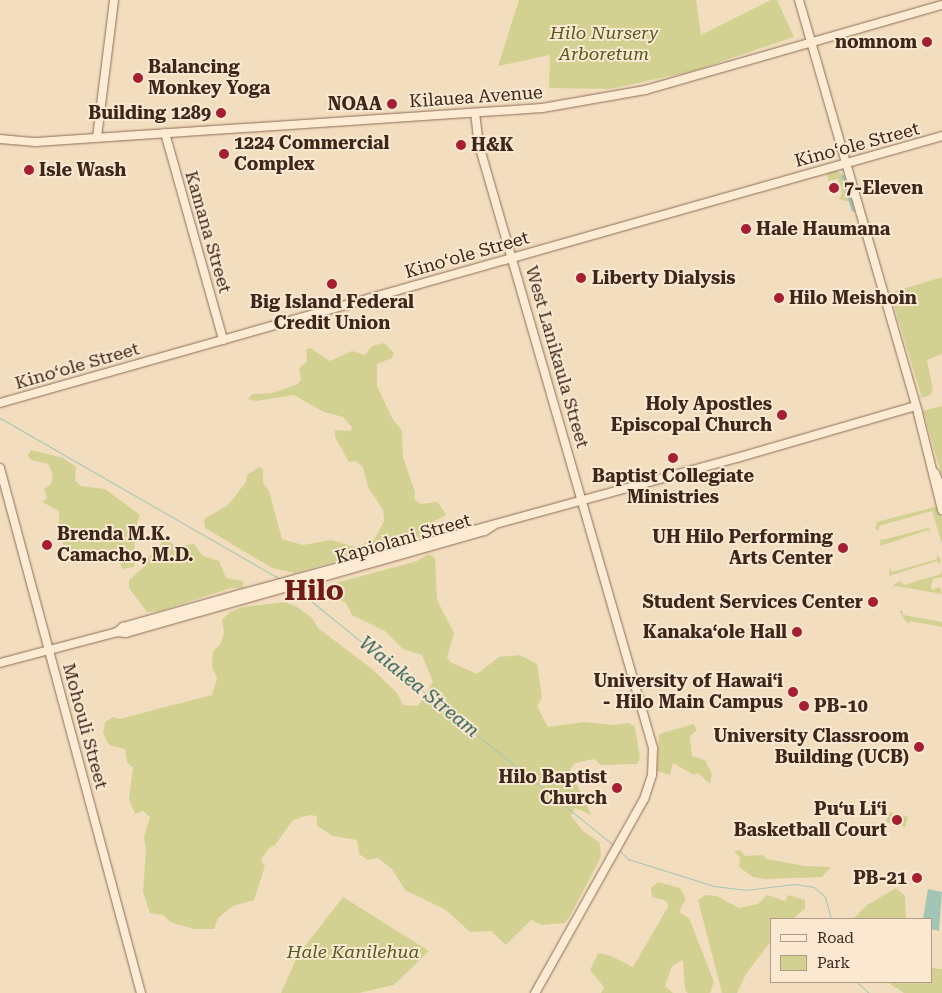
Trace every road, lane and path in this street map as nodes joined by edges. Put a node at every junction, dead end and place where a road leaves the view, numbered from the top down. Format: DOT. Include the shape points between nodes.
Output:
graph roads {
  1 [pos="114,0"];
  2 [pos="799,0"];
  3 [pos="942,5"];
  4 [pos="811,44"];
  5 [pos="475,113"];
  6 [pos="164,133"];
  7 [pos="942,136"];
  8 [pos="97,137"];
  9 [pos="0,139"];
  10 [pos="846,164"];
  11 [pos="513,258"];
  12 [pos="222,340"];
  13 [pos="0,403"];
  14 [pos="916,406"];
  15 [pos="0,468"];
  16 [pos="932,468"];
  17 [pos="942,490"];
  18 [pos="582,500"];
  19 [pos="942,510"];
  20 [pos="306,579"];
  21 [pos="117,632"];
  22 [pos="49,651"];
  23 [pos="0,663"];
  24 [pos="141,993"];
  25 [pos="535,993"];
  1 -- 8 [label="street"];
  2 -- 4 [label="street"];
  3 -- 4 [label="street, Kilauea Avenue"];
  4 -- 5 [label="street, Kilauea Avenue" via="619,96 534,109"];
  4 -- 10 [label="street"];
  5 -- 6 [label="street, Kilauea Avenue"];
  5 -- 11 [label="street, West Lanikaula Street" via="480,145"];
  6 -- 8 [label="street, Kilauea Avenue"];
  6 -- 12 [label="street, Kamana Street"];
  7 -- 10 [label="street, Kinoʻole Street"];
  8 -- 9 [label="street, Kilauea Avenue" via="36,142"];
  10 -- 11 [label="street, Kinoʻole Street"];
  10 -- 14 [label="street"];
  11 -- 12 [label="street, Kinoʻole Street"];
  11 -- 18 [label="street, West Lanikaula Street"];
  12 -- 13 [label="street, Kinoʻole Street"];
  14 -- 16 [label="street"];
  14 -- 18 [label="street, Kapiolani Street"];
  15 -- 22 [label="street, Mohouli Street"];
  16 -- 17 [label="street"];
  16 -- 19 [label="street"];
  18 -- 20 [label="street, Kapiolani Street" via="485,531"];
  18 -- 25 [label="street, West Lanikaula Street" via="653,748 649,786"];
  20 -- 21 [label="street, Kapiolani Street" via="276,584 123,627"];
  20 -- 21 [label="street, Kapiolani Street" via="283,589 126,633"];
  21 -- 22 [label="street, Kapiolani Street"];
  22 -- 23 [label="street, Kapiolani Street"];
  22 -- 24 [label="street, Mohouli Street"];
}
